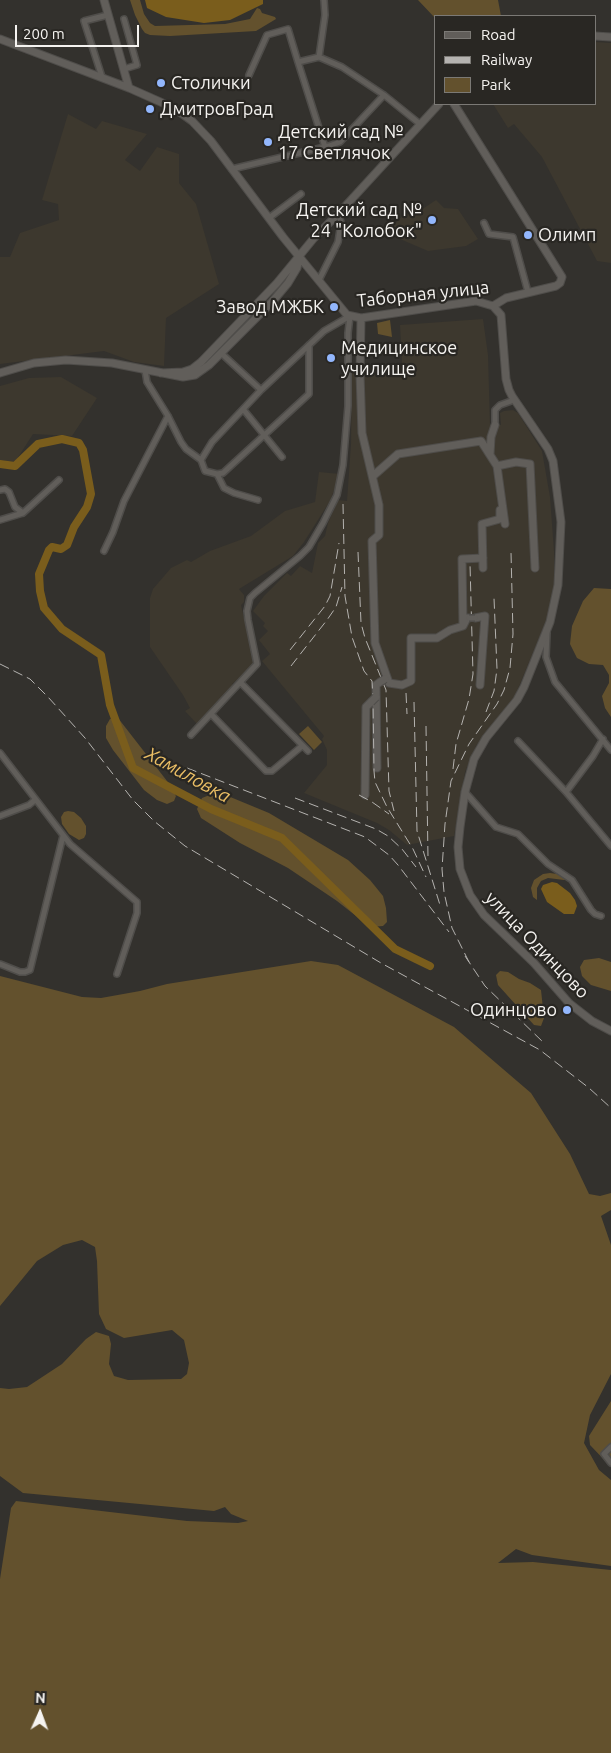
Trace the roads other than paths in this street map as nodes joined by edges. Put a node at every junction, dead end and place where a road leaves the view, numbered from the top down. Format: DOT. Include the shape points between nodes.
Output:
graph roads {
  1 [pos="104,0"];
  2 [pos="324,0"];
  3 [pos="108,15"];
  4 [pos="124,19"];
  5 [pos="596,36"];
  6 [pos="611,37"];
  7 [pos="0,39"];
  8 [pos="319,57"];
  9 [pos="298,62"];
  10 [pos="124,69"];
  11 [pos="249,76"];
  12 [pos="102,77"];
  13 [pos="129,88"];
  14 [pos="384,95"];
  15 [pos="438,105"];
  16 [pos="455,105"];
  17 [pos="420,124"];
  18 [pos="325,147"];
  19 [pos="232,170"];
  20 [pos="301,194"];
  21 [pos="339,213"];
  22 [pos="269,218"];
  23 [pos="484,223"];
  24 [pos="299,257"];
  25 [pos="319,280"];
  26 [pos="528,292"];
  27 [pos="493,306"];
  28 [pos="350,316"];
  29 [pos="361,318"];
  30 [pos="309,345"];
  31 [pos="221,354"];
  32 [pos="145,370"];
  33 [pos="0,372"];
  34 [pos="161,373"];
  35 [pos="261,390"];
  36 [pos="514,400"];
  37 [pos="243,409"];
  38 [pos="168,416"];
  39 [pos="495,425"];
  40 [pos="265,435"];
  41 [pos="490,454"];
  42 [pos="282,457"];
  43 [pos="201,460"];
  44 [pos="497,466"];
  45 [pos="217,474"];
  46 [pos="373,476"];
  47 [pos="59,480"];
  48 [pos="0,490"];
  49 [pos="501,495"];
  50 [pos="258,500"];
  51 [pos="23,513"];
  52 [pos="0,520"];
  53 [pos="505,524"];
  54 [pos="104,551"];
  55 [pos="483,558"];
  56 [pos="483,568"];
  57 [pos="535,568"];
  58 [pos="463,626"];
  59 [pos="547,630"];
  60 [pos="384,680"];
  61 [pos="241,683"];
  62 [pos="480,685"];
  63 [pos="374,699"];
  64 [pos="211,714"];
  65 [pos="190,735"];
  66 [pos="603,739"];
  67 [pos="518,741"];
  68 [pos="302,746"];
  69 [pos="611,750"];
  70 [pos="308,751"];
  71 [pos="0,753"];
  72 [pos="376,768"];
  73 [pos="466,792"];
  74 [pos="566,792"];
  75 [pos="365,795"];
  76 [pos="35,800"];
  77 [pos="0,816"];
  78 [pos="63,836"];
  79 [pos="611,846"];
  80 [pos="601,916"];
  81 [pos="0,964"];
  82 [pos="117,974"];
  83 [pos="611,1031"];
  84 [pos="611,1446"];
  85 [pos="611,1463"];
  1 -- 3 [label="street"];
  2 -- 8 [label="street"];
  3 -- 10 [label="street"];
  3 -- 12 [label="street" via="84,21"];
  4 -- 10 [label="street" via="137,65"];
  5 -- 6 [label="street"];
  7 -- 12 [label="street"];
  8 -- 9 [label="street"];
  8 -- 14 [label="street" via="342,66"];
  9 -- 11 [label="street" via="288,29 267,35"];
  9 -- 18 [label="street"];
  10 -- 13 [label="street"];
  12 -- 13 [label="street"];
  13 -- 19 [label="street" via="174,108 192,121"];
  14 -- 17 [label="street"];
  14 -- 18 [label="street" via="340,142"];
  15 -- 17 [label="street"];
  16 -- 26 [label="street, Таборная улица" via="560,274 560,284"];
  17 -- 21 [label="street"];
  18 -- 19 [label="street"];
  19 -- 22 [label="street"];
  20 -- 22 [label="street"];
  21 -- 24 [label="street"];
  21 -- 25 [label="street" via="338,242"];
  22 -- 24 [label="street"];
  23 -- 26 [label="street" via="489,234 513,237"];
  24 -- 25 [label="street"];
  24 -- 31 [label="street" via="288,283"];
  24 -- 34 [label="street" via="201,362 183,372"];
  25 -- 28 [label="street"];
  26 -- 27 [label="street, Таборная улица" via="506,298"];
  27 -- 29 [label="street, Таборная улица" via="466,301"];
  27 -- 36 [label="street, улица Одинцово" via="503,322 506,379"];
  28 -- 29 [label="street, Таборная улица"];
  28 -- 30 [label="street, Таборная улица" via="324,331"];
  28 -- 61 [label="street" via="348,406 343,466 336,495 309,547 250,598 247,611 256,664"];
  29 -- 46 [label="street" via="362,434"];
  30 -- 35 [label="street, Таборная улица"];
  30 -- 40 [label="street" via="309,394"];
  31 -- 34 [label="street" via="195,375 183,377"];
  31 -- 35 [label="street"];
  32 -- 33 [label="street" via="99,362 58,360"];
  32 -- 34 [label="street"];
  32 -- 38 [label="street" via="147,382"];
  35 -- 37 [label="street, Таборная улица"];
  36 -- 39 [label="street" via="500,404 495,410"];
  36 -- 59 [label="street, улица Одинцово" via="548,449 558,492 561,522 558,575 554,610"];
  37 -- 40 [label="street"];
  37 -- 43 [label="street, Таборная улица" via="212,442"];
  38 -- 43 [label="street" via="186,450"];
  38 -- 54 [label="street" via="124,501"];
  39 -- 41 [label="street"];
  40 -- 42 [label="street"];
  40 -- 45 [label="street" via="223,473"];
  41 -- 44 [label="street"];
  41 -- 46 [label="street" via="482,441 398,454"];
  43 -- 45 [label="street" via="205,471"];
  44 -- 49 [label="street"];
  44 -- 57 [label="street" via="516,462 530,464"];
  45 -- 50 [label="street" via="224,488"];
  46 -- 60 [label="street" via="379,504 379,535 372,541 375,643"];
  47 -- 51 [label="street"];
  48 -- 51 [label="street" via="9,492 15,507"];
  49 -- 53 [label="street"];
  49 -- 55 [label="street" via="500,519 482,524"];
  51 -- 52 [label="street"];
  55 -- 56 [label="street"];
  55 -- 58 [label="street" via="462,560"];
  58 -- 60 [label="street" via="437,638 411,638 412,681 402,685"];
  58 -- 62 [label="street" via="467,618 485,616"];
  59 -- 66 [label="street" via="546,657 555,682"];
  59 -- 73 [label="street, улица Одинцово" via="524,687 478,750"];
  60 -- 63 [label="street" via="376,685"];
  61 -- 64 [label="street"];
  61 -- 68 [label="street"];
  63 -- 72 [label="street"];
  63 -- 75 [label="street" via="366,707"];
  64 -- 65 [label="street"];
  64 -- 68 [label="street" via="266,771 272,771"];
  66 -- 69 [label="street"];
  66 -- 74 [label="street"];
  67 -- 74 [label="street"];
  68 -- 70 [label="street"];
  71 -- 76 [label="street"];
  73 -- 80 [label="street" via="496,827 518,834 548,864 572,880 591,910"];
  73 -- 83 [label="street, улица Одинцово" via="458,856 470,895 484,915 534,962 569,1003"];
  74 -- 79 [label="street"];
  76 -- 77 [label="street"];
  76 -- 78 [label="street"];
  78 -- 81 [label="street" via="30,970 20,972"];
  78 -- 82 [label="street" via="82,857 137,902 137,913"];
  84 -- 85 [label="street" via="604,1454"];
}
